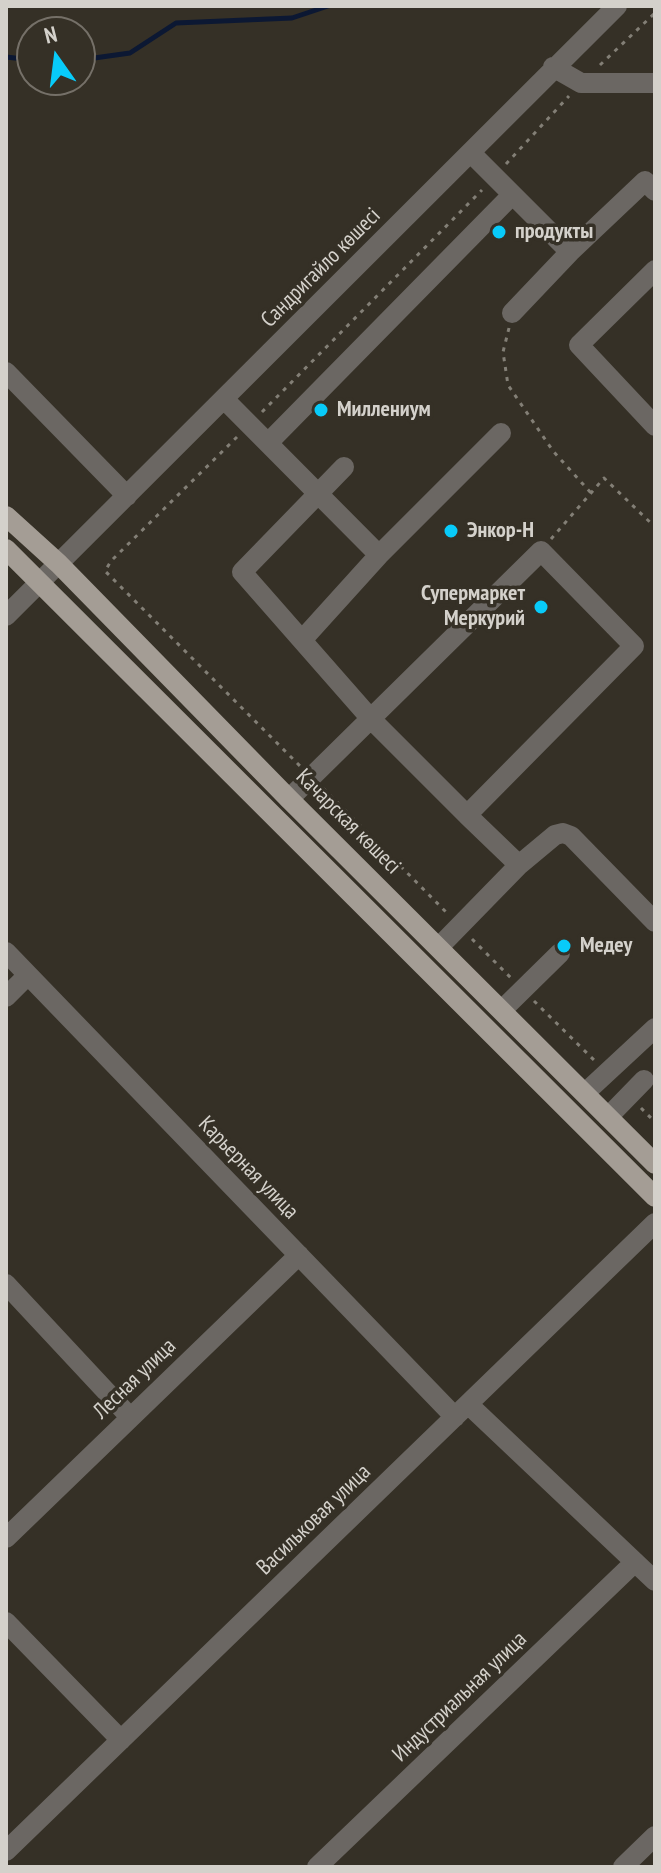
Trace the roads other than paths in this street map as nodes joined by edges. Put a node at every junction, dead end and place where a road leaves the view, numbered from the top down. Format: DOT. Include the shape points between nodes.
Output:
graph roads {
  1 [pos="617,6"];
  2 [pos="553,67"];
  3 [pos="655,83"];
  4 [pos="471,153"];
  5 [pos="655,191"];
  6 [pos="512,195"];
  7 [pos="570,252"];
  8 [pos="655,270"];
  9 [pos="512,313"];
  10 [pos="6,372"];
  11 [pos="224,399"];
  12 [pos="655,426"];
  13 [pos="501,433"];
  14 [pos="268,443"];
  15 [pos="344,467"];
  16 [pos="317,494"];
  17 [pos="127,496"];
  18 [pos="6,516"];
  19 [pos="6,549"];
  20 [pos="379,555"];
  21 [pos="59,564"];
  22 [pos="40,582"];
  23 [pos="6,616"];
  24 [pos="303,639"];
  25 [pos="186,692"];
  26 [pos="168,710"];
  27 [pos="371,719"];
  28 [pos="289,799"];
  29 [pos="467,815"];
  30 [pos="519,865"];
  31 [pos="655,922"];
  32 [pos="439,947"];
  33 [pos="6,952"];
  34 [pos="560,953"];
  35 [pos="28,975"];
  36 [pos="6,997"];
  37 [pos="506,1014"];
  38 [pos="655,1028"];
  39 [pos="493,1034"];
  40 [pos="644,1080"];
  41 [pos="585,1093"];
  42 [pos="608,1117"];
  43 [pos="655,1164"];
  44 [pos="655,1197"];
  45 [pos="655,1223"];
  46 [pos="299,1255"];
  47 [pos="6,1284"];
  48 [pos="462,1410"];
  49 [pos="130,1417"];
  50 [pos="6,1538"];
  51 [pos="635,1562"];
  52 [pos="655,1581"];
  53 [pos="6,1622"];
  54 [pos="121,1740"];
  55 [pos="655,1836"];
  56 [pos="6,1851"];
  57 [pos="317,1867"];
  58 [pos="623,1867"];
  1 -- 2 [label="street, Сандригайло көшесі"];
  2 -- 3 [label="street" via="581,83"];
  2 -- 4 [label="street, Сандригайло көшесі"];
  4 -- 6 [label="street"];
  4 -- 11 [label="street, Сандригайло көшесі"];
  5 -- 7 [label="street" via="645,181"];
  6 -- 7 [label="street"];
  6 -- 14 [label="street"];
  7 -- 9 [label="street"];
  8 -- 12 [label="street" via="579,345"];
  10 -- 17 [label="street"];
  11 -- 14 [label="street"];
  11 -- 17 [label="street, Сандригайло көшесі"];
  13 -- 20 [label="street"];
  14 -- 16 [label="street"];
  15 -- 16 [label="street"];
  16 -- 20 [label="street"];
  16 -- 24 [label="street" via="242,572"];
  17 -- 21 [label="street, Сандригайло көшесі"];
  18 -- 21 [label="main road, Качарская көшесі"];
  19 -- 22 [label="main road"];
  20 -- 24 [label="street"];
  21 -- 22 [label="street, Сандригайло көшесі"];
  21 -- 25 [label="main road, Качарская көшесі"];
  22 -- 23 [label="street, Сандригайло көшесі"];
  22 -- 26 [label="main road"];
  24 -- 27 [label="street"];
  25 -- 26 [label="street"];
  25 -- 28 [label="main road, Качарская көшесі"];
  26 -- 39 [label="main road"];
  27 -- 28 [label="street"];
  27 -- 29 [label="street"];
  27 -- 29 [label="street" via="541,551 634,646"];
  28 -- 32 [label="main road, Качарская көшесі"];
  29 -- 30 [label="street"];
  30 -- 31 [label="street" via="555,835 571,836"];
  30 -- 32 [label="street"];
  32 -- 37 [label="main road, Качарская көшесі"];
  33 -- 35 [label="street, Карьерная улица"];
  34 -- 37 [label="street"];
  35 -- 36 [label="street"];
  35 -- 46 [label="street, Карьерная улица"];
  37 -- 39 [label="street"];
  37 -- 41 [label="main road, Качарская көшесі"];
  38 -- 41 [label="street"];
  39 -- 44 [label="main road"];
  40 -- 42 [label="street"];
  41 -- 42 [label="main road, Качарская көшесі"];
  42 -- 43 [label="main road, Качарская көшесі"];
  45 -- 48 [label="street, Васильковая улица"];
  46 -- 48 [label="street, Карьерная улица"];
  46 -- 49 [label="street, Лесная улица"];
  47 -- 49 [label="street"];
  48 -- 51 [label="street, Карьерная улица"];
  48 -- 54 [label="street, Васильковая улица"];
  49 -- 50 [label="street, Лесная улица"];
  51 -- 52 [label="street, Карьерная улица"];
  51 -- 57 [label="street, Индустриальная улица"];
  53 -- 54 [label="street"];
  54 -- 56 [label="street, Васильковая улица"];
  55 -- 58 [label="street"];
}
